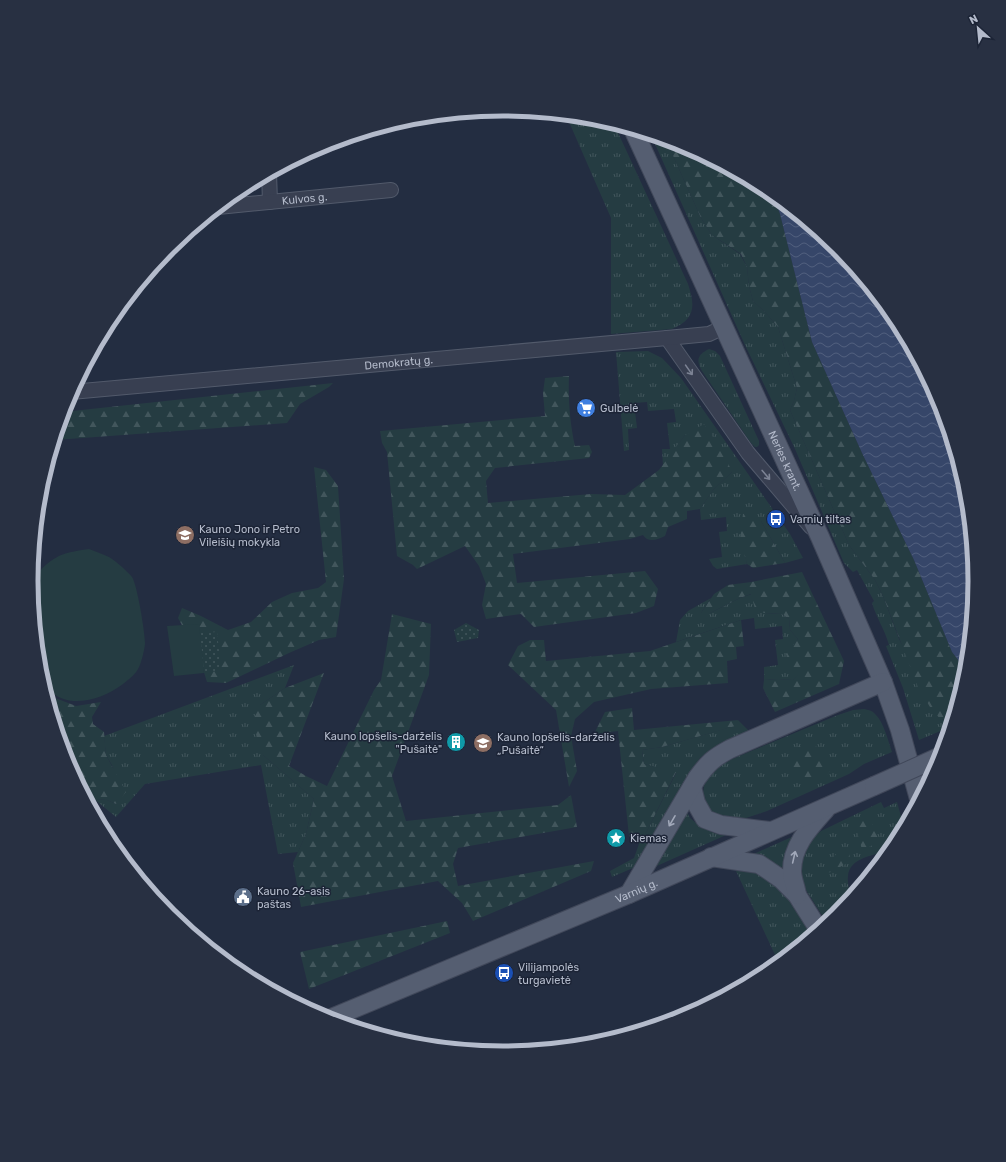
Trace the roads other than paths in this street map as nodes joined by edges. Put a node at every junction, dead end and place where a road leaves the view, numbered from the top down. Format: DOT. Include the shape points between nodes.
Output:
graph roads {
  1 [pos="636,136"];
  2 [pos="269,179"];
  3 [pos="391,190"];
  4 [pos="270,202"];
  5 [pos="228,206"];
  6 [pos="724,327"];
  7 [pos="667,338"];
  8 [pos="78,391"];
  9 [pos="820,537"];
  10 [pos="883,682"];
  11 [pos="933,760"];
  12 [pos="692,787"];
  13 [pos="917,792"];
  14 [pos="829,805"];
  15 [pos="771,831"];
  16 [pos="711,857"];
  17 [pos="628,894"];
  18 [pos="797,895"];
  19 [pos="816,925"];
  20 [pos="338,1015"];
  1 -- 6 [label="main road, Neries krant."];
  2 -- 4 [label="street"];
  3 -- 4 [label="street, Kulvos g."];
  4 -- 5 [label="street, Kulvos g."];
  6 -- 7 [label="street, Demokratų g." via="709,334"];
  6 -- 9 [label="main road, Neries krant."];
  7 -- 8 [label="street, Demokratų g."];
  7 -- 9 [label="street, one-way" via="748,453"];
  9 -- 10 [label="main road, Neries krant."];
  10 -- 12 [label="main road" via="717,756 707,763"];
  10 -- 13 [label="main road, Neries krant." via="900,730"];
  11 -- 14 [label="main road, Varnių g., bridge"];
  12 -- 15 [label="main road" via="705,819 721,825"];
  12 -- 17 [label="main road, one-way"];
  14 -- 15 [label="main road, Varnių g."];
  18 -- 14 [label="main road, one-way" via="792,872 793,859 806,832"];
  15 -- 16 [label="main road, Varnių g."];
  16 -- 17 [label="main road, Varnių g."];
  16 -- 18 [label="main road" via="759,864 781,878"];
  17 -- 20 [label="main road, Varnių g."];
  18 -- 19 [label="main road"];
}
